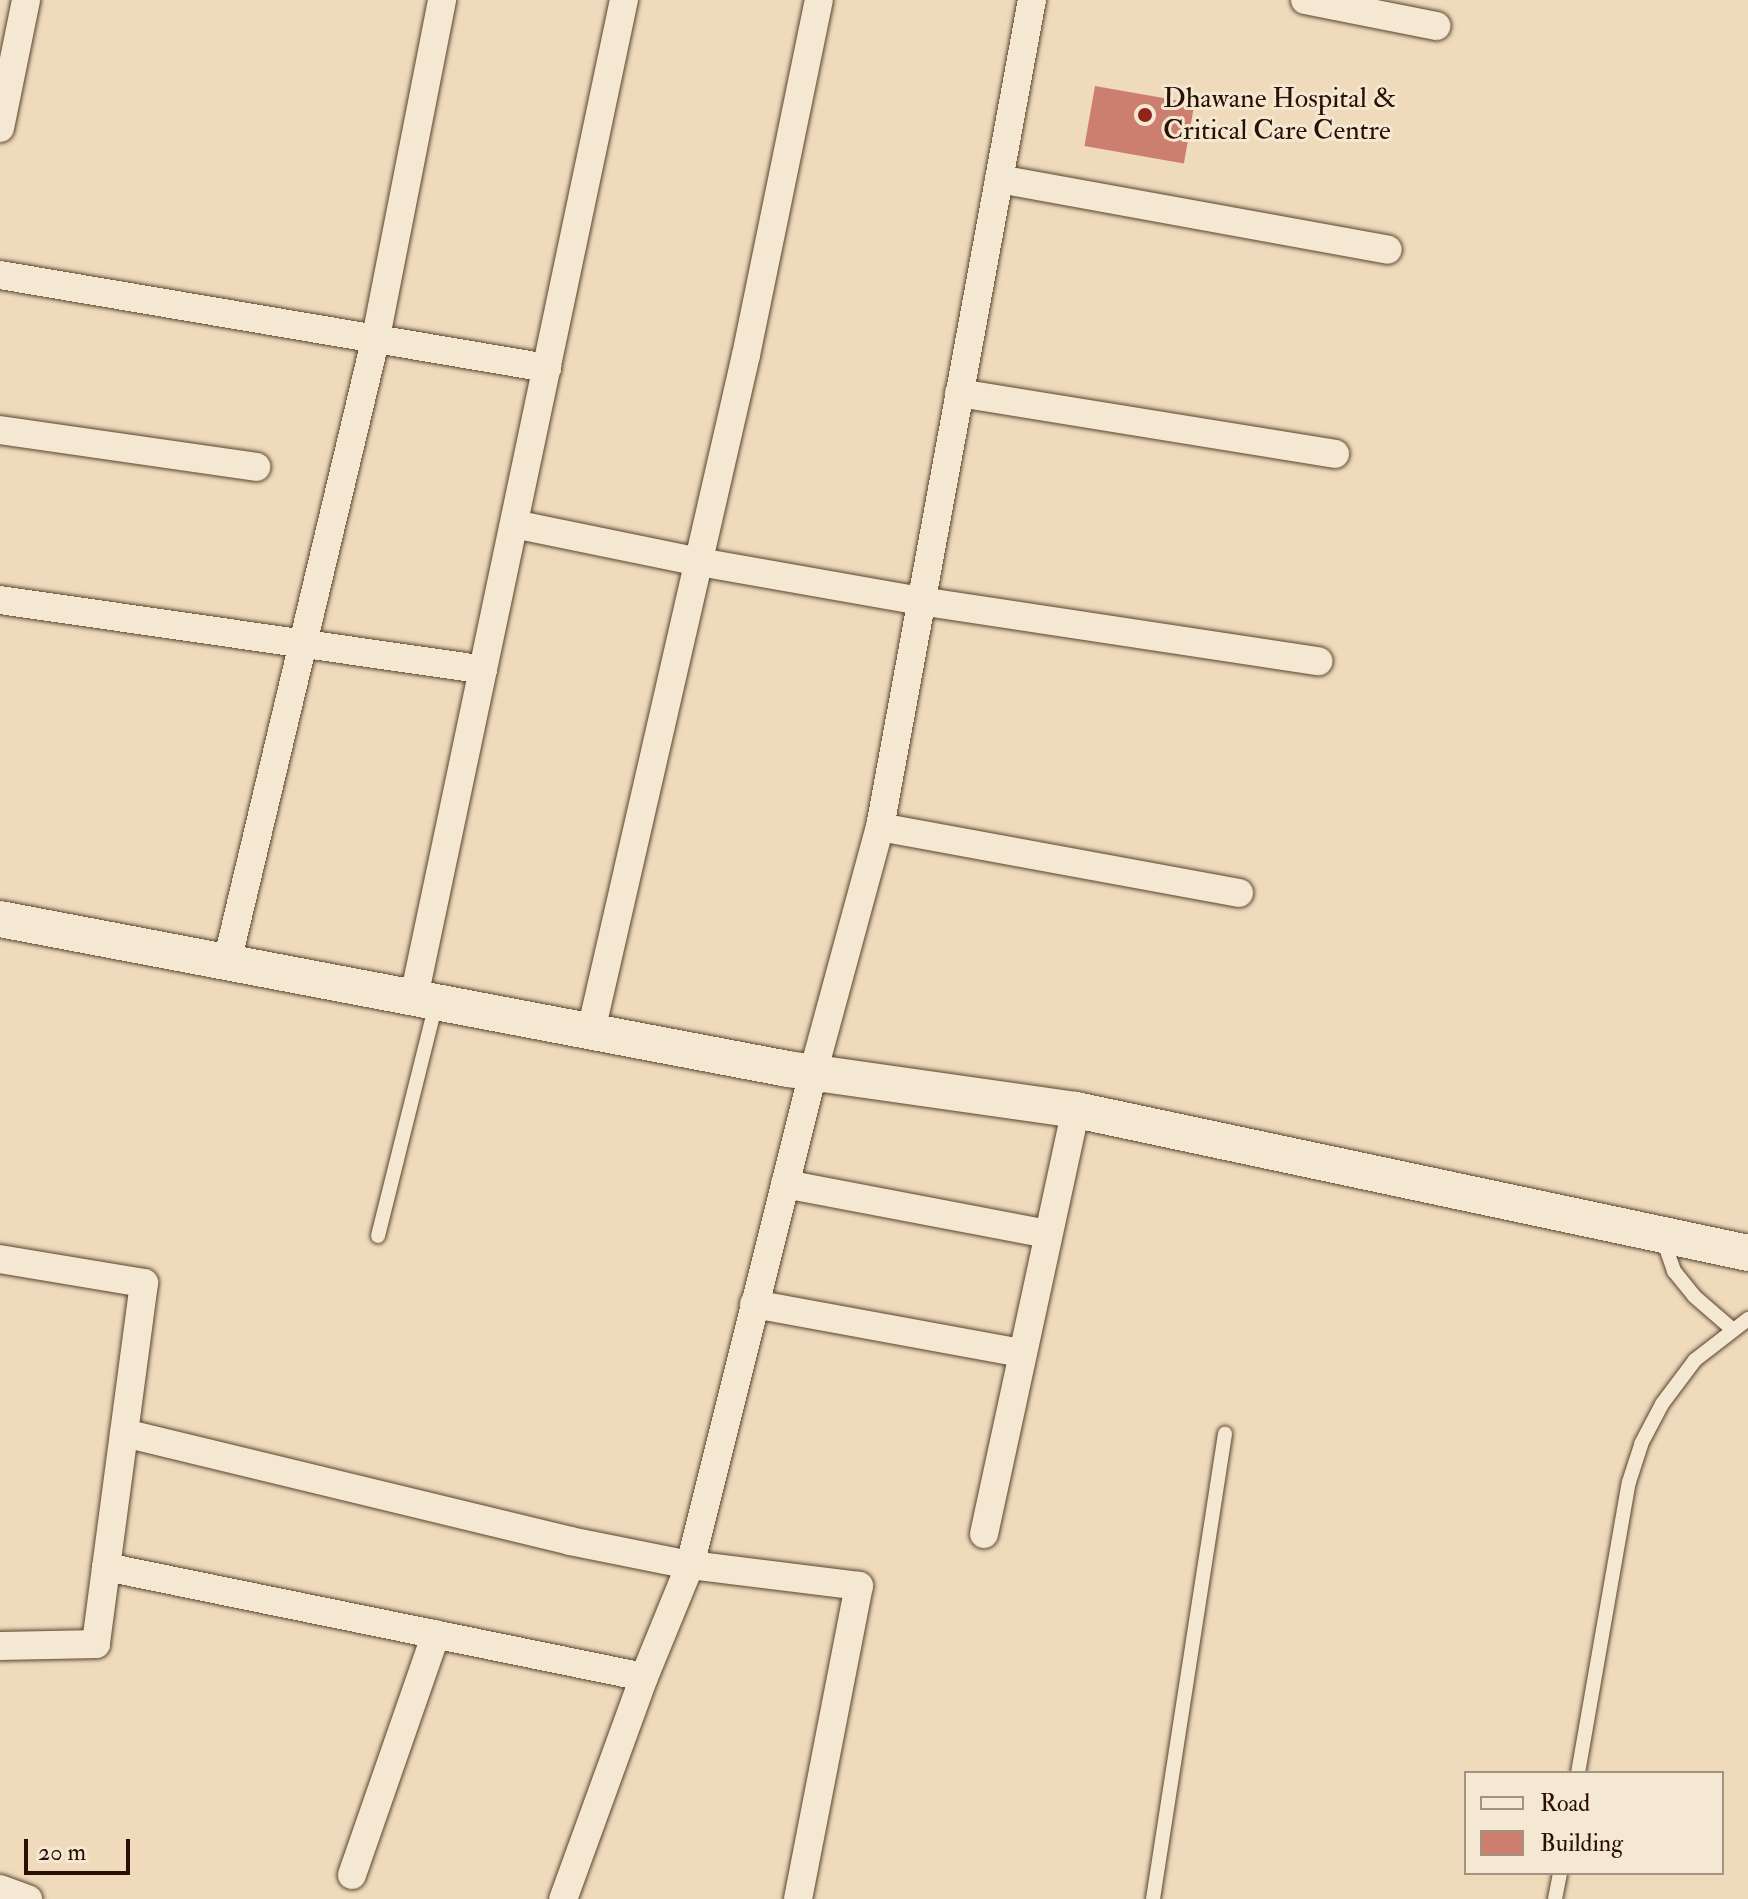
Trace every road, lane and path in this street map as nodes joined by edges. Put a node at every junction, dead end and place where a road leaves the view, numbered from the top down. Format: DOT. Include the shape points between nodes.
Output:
graph roads {
  1 [pos="26,0"];
  2 [pos="624,0"];
  3 [pos="819,0"];
  4 [pos="1032,0"];
  5 [pos="1305,0"];
  6 [pos="437,1"];
  7 [pos="1436,26"];
  8 [pos="0,128"];
  9 [pos="999,179"];
  10 [pos="1388,250"];
  11 [pos="0,275"];
  12 [pos="376,337"];
  13 [pos="547,368"];
  14 [pos="959,393"];
  15 [pos="0,430"];
  16 [pos="1335,454"];
  17 [pos="256,467"];
  18 [pos="514,524"];
  19 [pos="699,562"];
  20 [pos="0,600"];
  21 [pos="920,601"];
  22 [pos="303,641"];
  23 [pos="1319,661"];
  24 [pos="483,670"];
  25 [pos="880,827"];
  26 [pos="1239,893"];
  27 [pos="0,919"];
  28 [pos="227,962"];
  29 [pos="425,1000"];
  30 [pos="591,1031"];
  31 [pos="813,1073"];
  32 [pos="1076,1110"];
  33 [pos="785,1184"];
  34 [pos="1048,1234"];
  35 [pos="1662,1235"];
  36 [pos="378,1236"];
  37 [pos="1748,1253"];
  38 [pos="0,1259"];
  39 [pos="754,1304"];
  40 [pos="1748,1319"];
  41 [pos="1732,1329"];
  42 [pos="1020,1353"];
  43 [pos="124,1433"];
  44 [pos="1225,1434"];
  45 [pos="984,1534"];
  46 [pos="690,1565"];
  47 [pos="106,1567"];
  48 [pos="436,1634"];
  49 [pos="0,1646"];
  50 [pos="644,1677"];
  51 [pos="1578,1771"];
  52 [pos="352,1875"];
  53 [pos="1560,1875"];
  54 [pos="0,1889"];
  55 [pos="28,1899"];
  56 [pos="563,1899"];
  57 [pos="798,1899"];
  58 [pos="1153,1899"];
  59 [pos="1555,1899"];
  1 -- 8 [label="street"];
  2 -- 13 [label="street"];
  3 -- 19 [label="street"];
  4 -- 9 [label="street"];
  5 -- 7 [label="street"];
  6 -- 12 [label="street"];
  9 -- 10 [label="street"];
  9 -- 14 [label="street"];
  11 -- 12 [label="street"];
  12 -- 13 [label="street"];
  12 -- 22 [label="street"];
  13 -- 18 [label="street"];
  14 -- 16 [label="street"];
  14 -- 21 [label="street"];
  15 -- 17 [label="street"];
  18 -- 19 [label="street"];
  18 -- 24 [label="street"];
  19 -- 21 [label="street"];
  19 -- 30 [label="street"];
  20 -- 22 [label="street"];
  21 -- 23 [label="street"];
  21 -- 25 [label="street"];
  22 -- 24 [label="street"];
  22 -- 28 [label="street"];
  24 -- 29 [label="street"];
  25 -- 26 [label="street"];
  25 -- 31 [label="street"];
  27 -- 28 [label="street"];
  28 -- 29 [label="street"];
  29 -- 30 [label="street"];
  29 -- 36 [label="lane"];
  30 -- 31 [label="street"];
  31 -- 32 [label="street"];
  31 -- 33 [label="street"];
  32 -- 34 [label="street"];
  32 -- 35 [label="street"];
  33 -- 34 [label="street"];
  33 -- 39 [label="street"];
  34 -- 42 [label="street"];
  35 -- 37 [label="street"];
  35 -- 41 [label="lane" via="1674,1271"];
  38 -- 43 [label="street" via="144,1283"];
  39 -- 42 [label="street"];
  39 -- 46 [label="street"];
  40 -- 41 [label="lane"];
  41 -- 51 [label="lane" via="1695,1360 1641,1444 1629,1482"];
  42 -- 45 [label="street"];
  43 -- 46 [label="street"];
  43 -- 47 [label="street"];
  44 -- 58 [label="lane"];
  46 -- 50 [label="street"];
  46 -- 57 [label="street" via="859,1586"];
  47 -- 48 [label="street"];
  47 -- 49 [label="street" via="96,1644"];
  48 -- 50 [label="street"];
  48 -- 52 [label="street"];
  50 -- 56 [label="street"];
  53 -- 59 [label="lane"];
  54 -- 55 [label="street"];
}
